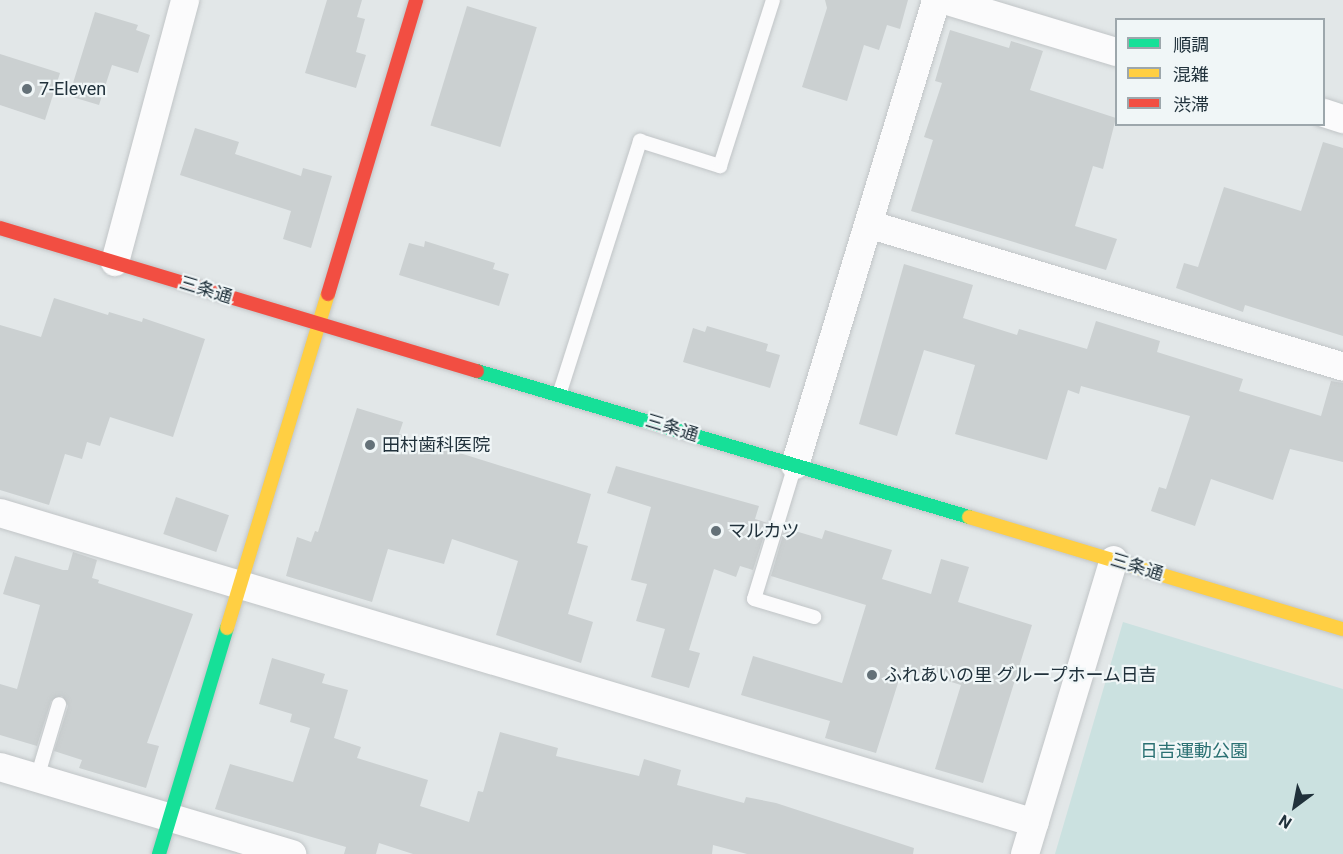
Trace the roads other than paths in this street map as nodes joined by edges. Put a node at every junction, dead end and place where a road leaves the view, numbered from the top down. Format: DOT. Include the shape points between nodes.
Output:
graph roads {
  1 [pos="416,0"];
  2 [pos="773,0"];
  3 [pos="936,0"];
  4 [pos="944,0"];
  5 [pos="181,1"];
  6 [pos="1115,52"];
  7 [pos="1325,114"];
  8 [pos="1343,119"];
  9 [pos="871,225"];
  10 [pos="0,228"];
  11 [pos="115,262"];
  12 [pos="318,323"];
  13 [pos="1343,367"];
  14 [pos="560,395"];
  15 [pos="795,465"];
  16 [pos="0,513"];
  17 [pos="1114,560"];
  18 [pos="240,586"];
  19 [pos="814,617"];
  20 [pos="1343,629"];
  21 [pos="59,704"];
  22 [pos="0,767"];
  23 [pos="37,778"];
  24 [pos="170,817"];
  25 [pos="1035,824"];
  26 [pos="159,854"];
  27 [pos="292,854"];
  28 [pos="1025,854"];
  1 -- 12 [label="street"];
  2 -- 14 [label="lane" via="720,166 640,141"];
  3 -- 9 [label="street"];
  4 -- 6 [label="street"];
  5 -- 11 [label="street"];
  7 -- 8 [label="street"];
  9 -- 13 [label="street"];
  9 -- 15 [label="street"];
  10 -- 11 [label="street, 三条通"];
  11 -- 12 [label="street, 三条通"];
  12 -- 14 [label="street, 三条通"];
  12 -- 18 [label="street"];
  14 -- 15 [label="street, 三条通"];
  15 -- 17 [label="street, 三条通"];
  15 -- 19 [label="lane" via="754,599"];
  16 -- 18 [label="street"];
  17 -- 20 [label="street, 三条通"];
  17 -- 25 [label="street"];
  18 -- 24 [label="street"];
  18 -- 25 [label="street"];
  21 -- 23 [label="lane"];
  22 -- 23 [label="street"];
  23 -- 24 [label="street"];
  24 -- 26 [label="street"];
  24 -- 27 [label="street"];
  25 -- 28 [label="street"];
}
